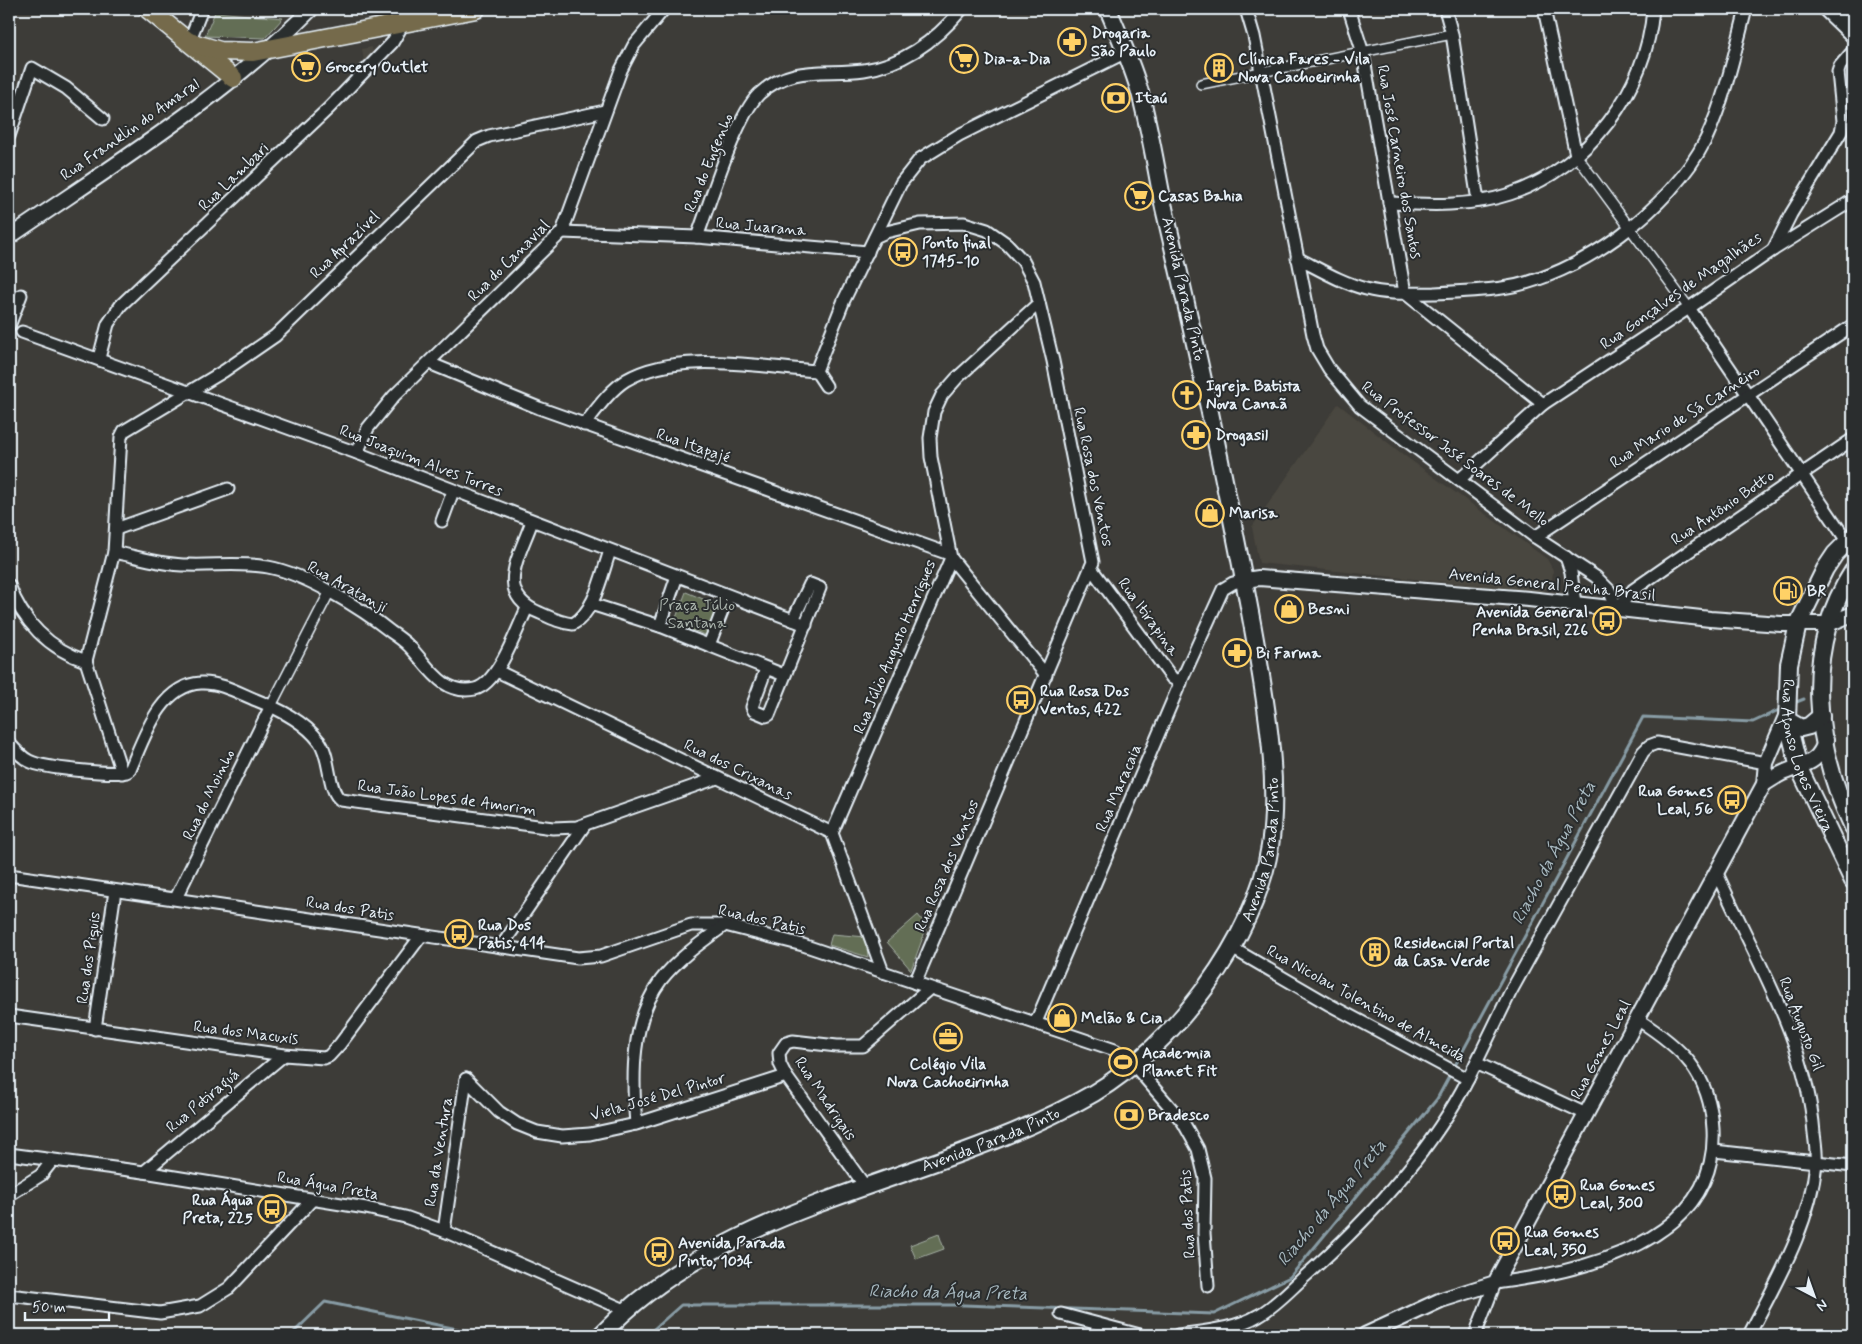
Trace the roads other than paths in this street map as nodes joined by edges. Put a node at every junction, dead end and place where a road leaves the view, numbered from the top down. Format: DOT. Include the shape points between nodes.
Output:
graph roads {
  1 [pos="148,9"];
  2 [pos="202,9"];
  3 [pos="311,9"];
  4 [pos="476,9"];
  5 [pos="664,9"];
  6 [pos="962,9"];
  7 [pos="1108,9"];
  8 [pos="1246,9"];
  9 [pos="1349,9"];
  10 [pos="1445,9"];
  11 [pos="1544,9"];
  12 [pos="1653,9"];
  13 [pos="1746,9"];
  14 [pos="1827,9"];
  15 [pos="403,24"];
  16 [pos="1452,34"];
  17 [pos="1853,34"];
  18 [pos="189,42"];
  19 [pos="270,50"];
  20 [pos="1853,51"];
  21 [pos="1126,52"];
  22 [pos="1364,53"];
  23 [pos="1260,72"];
  24 [pos="233,78"];
  25 [pos="1201,84"];
  26 [pos="605,111"];
  27 [pos="103,119"];
  28 [pos="9,136"];
  29 [pos="1576,155"];
  30 [pos="1853,200"];
  31 [pos="1478,201"];
  32 [pos="1389,203"];
  33 [pos="1631,228"];
  34 [pos="562,232"];
  35 [pos="9,237"];
  36 [pos="697,237"];
  37 [pos="875,237"];
  38 [pos="1773,250"];
  39 [pos="868,252"];
  40 [pos="1297,258"];
  41 [pos="1405,293"];
  42 [pos="21,295"];
  43 [pos="1039,303"];
  44 [pos="1689,308"];
  45 [pos="1853,325"];
  46 [pos="9,326"];
  47 [pos="22,332"];
  48 [pos="99,358"];
  49 [pos="429,363"];
  50 [pos="816,371"];
  51 [pos="826,386"];
  52 [pos="188,393"];
  53 [pos="1748,395"];
  54 [pos="1543,404"];
  55 [pos="584,425"];
  56 [pos="1853,439"];
  57 [pos="357,453"];
  58 [pos="1801,474"];
  59 [pos="1459,480"];
  60 [pos="228,489"];
  61 [pos="453,491"];
  62 [pos="442,521"];
  63 [pos="532,521"];
  64 [pos="116,529"];
  65 [pos="1535,537"];
  66 [pos="1850,538"];
  67 [pos="610,551"];
  68 [pos="114,552"];
  69 [pos="950,556"];
  70 [pos="1566,557"];
  71 [pos="1833,557"];
  72 [pos="1091,568"];
  73 [pos="676,576"];
  74 [pos="1852,576"];
  75 [pos="1245,580"];
  76 [pos="9,585"];
  77 [pos="329,593"];
  78 [pos="728,596"];
  79 [pos="591,604"];
  80 [pos="1575,604"];
  81 [pos="527,608"];
  82 [pos="1617,609"];
  83 [pos="1853,614"];
  84 [pos="792,620"];
  85 [pos="1798,624"];
  86 [pos="1828,624"];
  87 [pos="660,626"];
  88 [pos="806,626"];
  89 [pos="709,646"];
  90 [pos="86,661"];
  91 [pos="766,669"];
  92 [pos="497,671"];
  93 [pos="784,675"];
  94 [pos="1046,675"];
  95 [pos="1180,683"];
  96 [pos="271,706"];
  97 [pos="1821,716"];
  98 [pos="1787,717"];
  99 [pos="1826,740"];
  100 [pos="9,743"];
  101 [pos="1766,763"];
  102 [pos="1799,768"];
  103 [pos="122,773"];
  104 [pos="717,778"];
  105 [pos="1764,784"];
  106 [pos="584,826"];
  107 [pos="1853,827"];
  108 [pos="832,833"];
  109 [pos="1716,872"];
  110 [pos="9,876"];
  111 [pos="1853,881"];
  112 [pos="115,891"];
  113 [pos="176,898"];
  114 [pos="725,925"];
  115 [pos="422,936"];
  116 [pos="501,947"];
  117 [pos="1232,948"];
  118 [pos="883,972"];
  119 [pos="915,983"];
  120 [pos="930,988"];
  121 [pos="9,1016"];
  122 [pos="1637,1019"];
  123 [pos="1036,1022"];
  124 [pos="95,1029"];
  125 [pos="284,1055"];
  126 [pos="1476,1063"];
  127 [pos="1133,1064"];
  128 [pos="786,1076"];
  129 [pos="466,1079"];
  130 [pos="1468,1079"];
  131 [pos="1586,1114"];
  132 [pos="636,1124"];
  133 [pos="1714,1151"];
  134 [pos="9,1154"];
  135 [pos="52,1161"];
  136 [pos="1816,1162"];
  137 [pos="1853,1166"];
  138 [pos="144,1172"];
  139 [pos="865,1186"];
  140 [pos="9,1195"];
  141 [pos="312,1200"];
  142 [pos="444,1231"];
  143 [pos="1495,1283"];
  144 [pos="1208,1286"];
  145 [pos="9,1294"];
  146 [pos="625,1310"];
  147 [pos="1061,1314"];
  148 [pos="601,1335"];
  149 [pos="1140,1335"];
  150 [pos="1178,1335"];
  151 [pos="1365,1335"];
  152 [pos="1475,1335"];
  153 [pos="1749,1335"];
  1 -- 18 [label="main road"];
  2 -- 18 [label="street"];
  3 -- 19 [label="street, Rua Franklin do Amaral"];
  4 -- 15 [label="main road"];
  5 -- 26 [label="street, Rua do Canavial" via="634,45"];
  6 -- 36 [label="street, Rua do Engenho" via="945,30 923,47 900,58 864,70 788,76 758,95 731,146"];
  7 -- 21 [label="main road, Avenida Parada Pinto"];
  8 -- 23 [label="street, Rua Professor José Soares de Mello"];
  9 -- 22 [label="street, Rua José Carneiro dos Santos"];
  10 -- 16 [label="street"];
  11 -- 29 [label="street"];
  12 -- 29 [label="street" via="1649,37 1634,83 1603,128"];
  13 -- 33 [label="street" via="1724,90 1706,139 1668,192"];
  14 -- 17 [label="main road"];
  15 -- 19 [label="main road"];
  15 -- 48 [label="street, Rua Lambari" via="392,43 329,108 121,305 108,324"];
  16 -- 22 [label="street"];
  16 -- 31 [label="street"];
  18 -- 19 [label="main road" via="220,51"];
  18 -- 24 [label="main road"];
  19 -- 24 [label="street, Rua Franklin do Amaral"];
  20 -- 38 [label="street, Rua Gonçalves de Magalhães" via="1838,72 1843,120 1841,132"];
  21 -- 37 [label="street" via="959,135 920,159 900,183"];
  21 -- 75 [label="main road, Avenida Parada Pinto" via="1140,93 1195,337"];
  22 -- 23 [label="street"];
  22 -- 32 [label="street, Rua José Carneiro dos Santos"];
  23 -- 25 [label="street"];
  23 -- 40 [label="street, Rua Professor José Soares de Mello"];
  24 -- 35 [label="street, Rua Franklin do Amaral"];
  26 -- 34 [label="street, Rua do Canavial"];
  26 -- 52 [label="street, Rua Aprazível" via="477,141 275,336"];
  27 -- 28 [label="street" via="66,88 32,68"];
  29 -- 31 [label="street" via="1559,170 1532,185"];
  29 -- 33 [label="street"];
  30 -- 38 [label="street"];
  31 -- 32 [label="street" via="1425,205"];
  32 -- 41 [label="street, Rua José Carneiro dos Santos"];
  33 -- 41 [label="street" via="1579,261 1539,278 1503,288"];
  33 -- 44 [label="street"];
  34 -- 36 [label="street, Rua Juarana"];
  34 -- 49 [label="street, Rua do Canavial"];
  36 -- 39 [label="street, Rua Juarana"];
  37 -- 39 [label="street"];
  37 -- 43 [label="street, Rua Rosa dos Ventos" via="920,224 942,222 964,223 987,230 1024,261"];
  38 -- 44 [label="street, Rua Gonçalves de Magalhães"];
  39 -- 50 [label="street" via="844,300"];
  40 -- 41 [label="street" via="1366,289"];
  40 -- 59 [label="street, Rua Professor José Soares de Mello" via="1317,349 1329,369 1360,406"];
  41 -- 54 [label="street"];
  42 -- 46 [label="street"];
  43 -- 69 [label="street, Rua Júlio Augusto Henriques" via="957,378 942,395 934,412 931,457"];
  43 -- 72 [label="street, Rua Rosa dos Ventos" via="1094,562"];
  44 -- 53 [label="street"];
  44 -- 54 [label="street, Rua Gonçalves de Magalhães"];
  45 -- 53 [label="street, Rua Mario de Sá Carneiro"];
  47 -- 48 [label="street, Rua Joaquim Alves Torres"];
  48 -- 52 [label="street, Rua Joaquim Alves Torres"];
  49 -- 55 [label="street, Rua Itapajé"];
  49 -- 57 [label="street, Rua do Canavial" via="381,410 368,428"];
  50 -- 51 [label="street"];
  50 -- 55 [label="street" via="704,363 661,367 641,372 610,392"];
  52 -- 57 [label="street, Rua Joaquim Alves Torres"];
  52 -- 64 [label="street, Rua Aprazível" via="129,426 121,437"];
  53 -- 58 [label="street"];
  53 -- 65 [label="street, Rua Mario de Sá Carneiro"];
  54 -- 59 [label="street, Rua Gonçalves de Magalhães"];
  55 -- 69 [label="street, Rua Itapajé"];
  56 -- 58 [label="street, Rua Antônio Botto"];
  57 -- 61 [label="street, Rua Joaquim Alves Torres"];
  58 -- 66 [label="street"];
  58 -- 82 [label="street, Rua Antônio Botto" via="1633,590"];
  59 -- 65 [label="street, Rua Professor José Soares de Mello"];
  60 -- 64 [label="street"];
  61 -- 62 [label="street"];
  61 -- 63 [label="street, Rua Joaquim Alves Torres"];
  63 -- 67 [label="street, Rua Joaquim Alves Torres"];
  63 -- 81 [label="street" via="512,578 512,590"];
  64 -- 68 [label="street"];
  65 -- 70 [label="street, Rua Professor José Soares de Mello"];
  66 -- 71 [label="main road, Rua Afonso Lopes Vieira"];
  67 -- 73 [label="street, Rua Joaquim Alves Torres"];
  67 -- 79 [label="street"];
  68 -- 77 [label="street, Rua Aratanji" via="165,564 270,567"];
  68 -- 90 [label="street"];
  69 -- 94 [label="street"];
  69 -- 108 [label="street, Rua Júlio Augusto Henriques"];
  70 -- 80 [label="street"];
  70 -- 82 [label="street, Rua Professor José Soares de Mello" via="1609,590"];
  71 -- 74 [label="main road"];
  71 -- 85 [label="main road, Rua Afonso Lopes Vieira"];
  72 -- 94 [label="street, Rua Rosa dos Ventos"];
  72 -- 95 [label="street, Rua Itirapina" via="1172,678"];
  73 -- 78 [label="street, Rua Joaquim Alves Torres"];
  73 -- 87 [label="street"];
  74 -- 86 [label="main road, Rua Afonso Lopes Vieira" via="1834,606"];
  75 -- 80 [label="street, Avenida General Penha Brasil" via="1258,578"];
  75 -- 95 [label="street, Rua Maracaia" via="1223,589"];
  75 -- 117 [label="main road, Avenida Parada Pinto" via="1269,721 1272,781 1270,843 1265,867"];
  76 -- 90 [label="street" via="18,608 38,632 69,655"];
  77 -- 92 [label="street, Rua Aratanji" via="390,631 409,646 434,678 448,685 465,690 476,689"];
  77 -- 96 [label="street"];
  78 -- 84 [label="street, Rua Joaquim Alves Torres"];
  78 -- 89 [label="street"];
  79 -- 81 [label="street" via="573,624"];
  79 -- 87 [label="street"];
  80 -- 82 [label="street, Avenida General Penha Brasil"];
  81 -- 92 [label="street, Rua Aratanji"];
  82 -- 85 [label="street, Avenida General Penha Brasil"];
  83 -- 86 [label="street, Avenida General Penha Brasil"];
  84 -- 88 [label="street, Rua Joaquim Alves Torres"];
  84 -- 88 [label="street" via="810,584 820,588"];
  85 -- 86 [label="street, Avenida General Penha Brasil"];
  85 -- 98 [label="main road, Rua Afonso Lopes Vieira" via="1789,664"];
  86 -- 97 [label="main road, Rua Afonso Lopes Vieira" via="1821,646 1819,672"];
  87 -- 89 [label="street"];
  88 -- 93 [label="street"];
  89 -- 91 [label="street"];
  90 -- 103 [label="street"];
  91 -- 93 [label="street"];
  91 -- 93 [label="street" via="752,707 766,716"];
  92 -- 104 [label="street, Rua dos Crixanas"];
  94 -- 119 [label="street, Rua Rosa dos Ventos"];
  95 -- 123 [label="street, Rua Maracaia"];
  96 -- 103 [label="street, Rua João Lopes de Amorim" via="215,684 187,686 162,706 148,728 130,770"];
  96 -- 106 [label="street, Rua João Lopes de Amorim" via="294,718 320,742 326,754 333,791 341,800 553,828"];
  96 -- 113 [label="street, Rua do Moinho"];
  97 -- 98 [label="main road" via="1810,726 1800,728"];
  97 -- 99 [label="main road, Rua Afonso Lopes Vieira"];
  98 -- 101 [label="street, Rua Gomes Leal"];
  98 -- 102 [label="main road, Rua Afonso Lopes Vieira"];
  99 -- 102 [label="street" via="1818,756"];
  99 -- 107 [label="main road, Rua Afonso Lopes Vieira" via="1838,791"];
  100 -- 103 [label="street" via="34,764"];
  101 -- 105 [label="street, Rua Gomes Leal"];
  101 -- 126 [label="street" via="1657,743 1649,746 1637,760 1510,993"];
  102 -- 105 [label="street"];
  102 -- 111 [label="main road, Rua Afonso Lopes Vieira"];
  104 -- 106 [label="street, Rua João Lopes de Amorim"];
  104 -- 108 [label="street, Rua dos Crixanas"];
  105 -- 109 [label="street, Rua Gomes Leal"];
  106 -- 116 [label="street"];
  108 -- 118 [label="street"];
  109 -- 122 [label="street, Rua Gomes Leal"];
  109 -- 136 [label="street, Rua Augusto Gil" via="1800,1057 1812,1113"];
  110 -- 112 [label="street, Rua dos Patis"];
  112 -- 113 [label="street, Rua dos Patis"];
  112 -- 124 [label="street, Rua dos Piquis"];
  113 -- 115 [label="street, Rua dos Patis"];
  114 -- 116 [label="street, Rua dos Patis" via="691,925 591,958"];
  114 -- 118 [label="street, Rua dos Patis" via="802,944"];
  114 -- 132 [label="street" via="676,965 661,980 651,998 642,1022 633,1067"];
  115 -- 116 [label="street, Rua dos Patis"];
  115 -- 125 [label="street, Rua dos Macuxis" via="334,1052 324,1058"];
  117 -- 127 [label="main road, Avenida Parada Pinto" via="1192,1006 1168,1034"];
  117 -- 130 [label="street, Rua Nicolau Tolentino de Almeida"];
  118 -- 119 [label="street, Rua dos Patis"];
  119 -- 120 [label="street, Rua dos Patis"];
  120 -- 123 [label="street, Rua dos Patis"];
  120 -- 128 [label="street, Rua Madrigais" via="863,1046 806,1041 786,1043 778,1058"];
  121 -- 124 [label="street, Rua dos Macuxis"];
  122 -- 131 [label="street, Rua Gomes Leal"];
  122 -- 133 [label="street" via="1682,1052 1701,1078 1712,1107"];
  123 -- 127 [label="street, Rua dos Patis" via="1115,1050"];
  124 -- 125 [label="street, Rua dos Macuxis"];
  125 -- 138 [label="street, Rua Potiraguá"];
  126 -- 130 [label="street, Rua Nicolau Tolentino de Almeida"];
  126 -- 131 [label="street, Rua Nicolau Tolentino de Almeida"];
  127 -- 139 [label="main road, Avenida Parada Pinto" via="1092,1093 1032,1125"];
  127 -- 144 [label="street, Rua dos Patis" via="1183,1122 1198,1149 1205,1178 1204,1233"];
  128 -- 132 [label="street, Viela José Del Pintor"];
  128 -- 139 [label="street, Rua Madrigais"];
  129 -- 132 [label="street, Viela José Del Pintor" via="499,1112 537,1132 562,1136 590,1134"];
  129 -- 142 [label="street, Rua da Ventura"];
  130 -- 150 [label="street" via="1437,1132 1336,1249 1268,1309 1249,1320"];
  131 -- 143 [label="street, Rua Gomes Leal"];
  133 -- 136 [label="street"];
  133 -- 143 [label="street" via="1706,1178 1685,1212 1660,1232 1588,1265 1552,1275"];
  134 -- 135 [label="street, Rua Água Preta"];
  135 -- 138 [label="street, Rua Água Preta"];
  135 -- 140 [label="street" via="41,1175"];
  136 -- 137 [label="street"];
  136 -- 153 [label="street, Rua Augusto Gil" via="1799,1234 1784,1270"];
  138 -- 141 [label="street, Rua Água Preta"];
  139 -- 146 [label="main road, Avenida Parada Pinto" via="716,1248 686,1265"];
  141 -- 142 [label="street, Rua Água Preta" via="385,1212"];
  141 -- 145 [label="street" via="228,1288 214,1299 193,1308 149,1312"];
  142 -- 146 [label="street, Rua Água Preta"];
  143 -- 151 [label="street" via="1441,1300"];
  143 -- 152 [label="street, Rua Gomes Leal"];
  146 -- 148 [label="main road, Avenida Parada Pinto"];
  147 -- 149 [label="street"];
}
